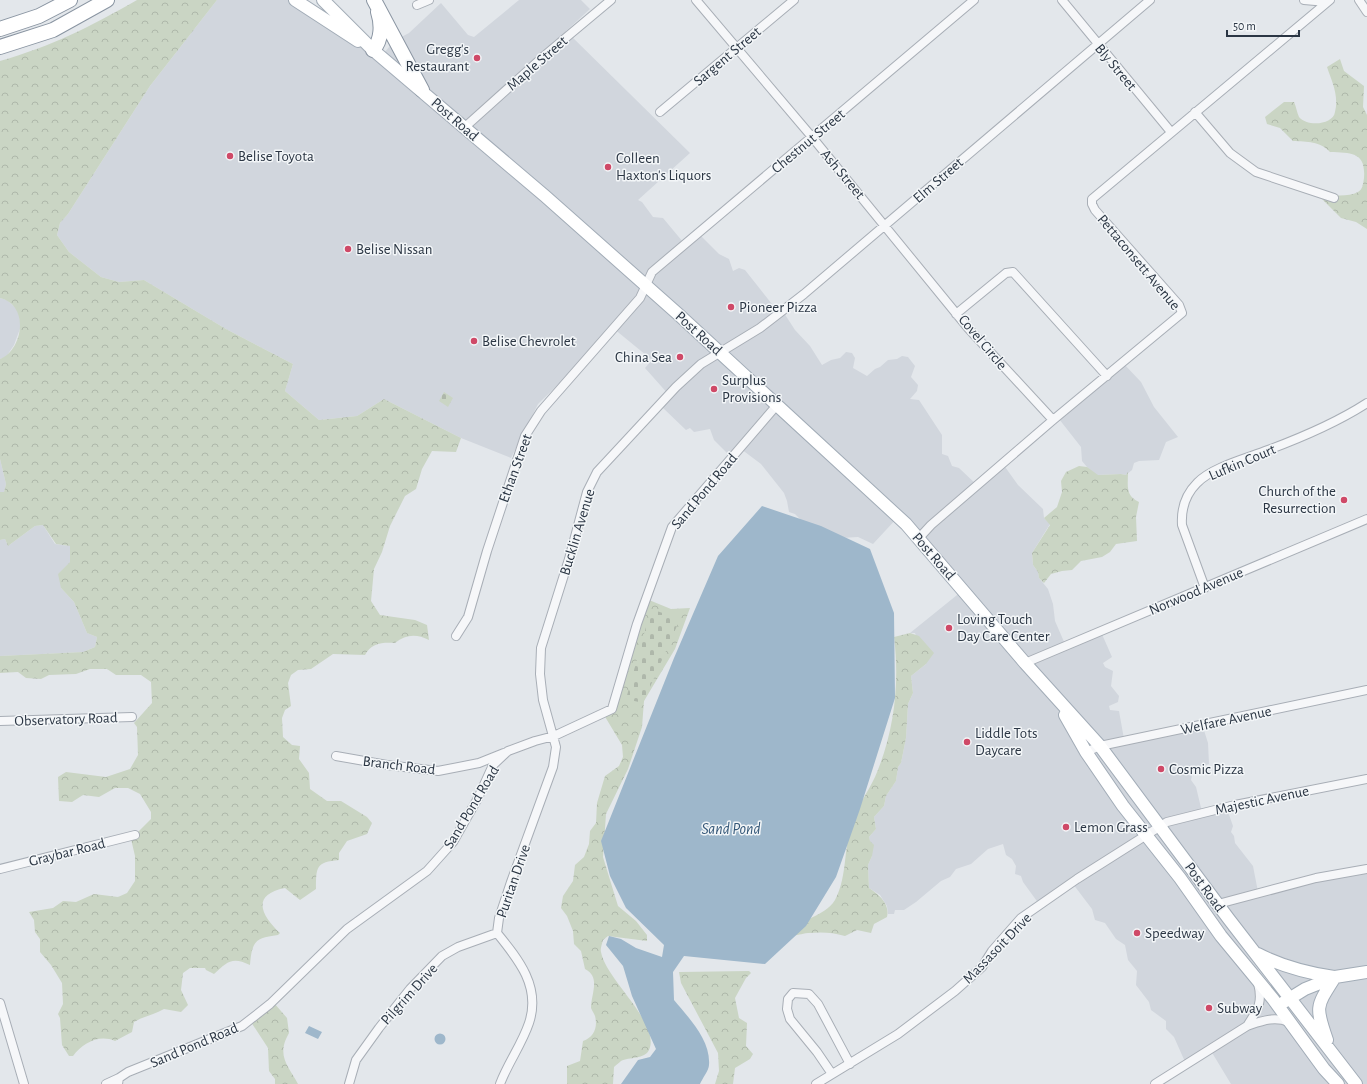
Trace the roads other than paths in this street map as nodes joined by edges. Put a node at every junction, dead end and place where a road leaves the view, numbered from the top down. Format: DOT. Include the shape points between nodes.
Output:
graph roads {
  1 [pos="70,0"];
  2 [pos="108,0"];
  3 [pos="295,0"];
  4 [pos="324,0"];
  5 [pos="374,0"];
  6 [pos="429,0"];
  7 [pos="611,0"];
  8 [pos="696,0"];
  9 [pos="794,0"];
  10 [pos="974,0"];
  11 [pos="1062,0"];
  12 [pos="1150,0"];
  13 [pos="1304,0"];
  14 [pos="1359,0"];
  15 [pos="1328,1"];
  16 [pos="417,5"];
  17 [pos="1367,12"];
  18 [pos="0,29"];
  19 [pos="1096,44"];
  20 [pos="0,47"];
  21 [pos="737,48"];
  22 [pos="373,50"];
  23 [pos="422,90"];
  24 [pos="660,112"];
  25 [pos="1196,112"];
  26 [pos="465,127"];
  27 [pos="1171,132"];
  28 [pos="812,137"];
  29 [pos="1334,198"];
  30 [pos="885,225"];
  31 [pos="646,285"];
  32 [pos="956,314"];
  33 [pos="720,351"];
  34 [pos="1107,376"];
  35 [pos="1367,403"];
  36 [pos="777,405"];
  37 [pos="1053,420"];
  38 [pos="1367,519"];
  39 [pos="919,538"];
  40 [pos="1205,588"];
  41 [pos="456,636"];
  42 [pos="1025,663"];
  43 [pos="1367,690"];
  44 [pos="1052,691"];
  45 [pos="132,717"];
  46 [pos="0,721"];
  47 [pos="554,736"];
  48 [pos="1100,746"];
  49 [pos="508,751"];
  50 [pos="1086,752"];
  51 [pos="336,756"];
  52 [pos="1367,779"];
  53 [pos="1159,826"];
  54 [pos="135,835"];
  55 [pos="1146,835"];
  56 [pos="0,869"];
  57 [pos="1367,869"];
  58 [pos="1218,904"];
  59 [pos="497,933"];
  60 [pos="1256,953"];
  61 [pos="1367,972"];
  62 [pos="1335,977"];
  63 [pos="1257,980"];
  64 [pos="1290,998"];
  65 [pos="0,1003"];
  66 [pos="1278,1006"];
  67 [pos="1289,1022"];
  68 [pos="1247,1026"];
  69 [pos="1331,1053"];
  70 [pos="850,1064"];
  71 [pos="832,1074"];
  72 [pos="118,1081"];
  73 [pos="24,1084"];
  74 [pos="106,1084"];
  75 [pos="349,1084"];
  76 [pos="500,1084"];
  77 [pos="816,1084"];
  78 [pos="1155,1084"];
  79 [pos="1338,1084"];
  80 [pos="1356,1084"];
  1 -- 18 [label="highway" via="39,16"];
  2 -- 20 [label="highway" via="49,32"];
  3 -- 22 [label="main road, Post Road"];
  4 -- 22 [label="main road, Post Road"];
  5 -- 22 [label="highway" via="380,28 379,40"];
  5 -- 23 [label="highway"];
  6 -- 16 [label="street"];
  7 -- 26 [label="street, Maple Street"];
  8 -- 21 [label="street, Ash Street"];
  9 -- 21 [label="street, Sargent Street"];
  10 -- 28 [label="street, Chestnut Street"];
  11 -- 19 [label="street, Bly Street"];
  12 -- 19 [label="street, Elm Street"];
  13 -- 15 [label="street"];
  14 -- 17 [label="street"];
  15 -- 25 [label="street, Pettaconsett Avenue"];
  19 -- 27 [label="street, Bly Street"];
  19 -- 30 [label="street, Elm Street"];
  21 -- 24 [label="street, Sargent Street"];
  21 -- 28 [label="street, Ash Street"];
  22 -- 23 [label="main road, Post Road"];
  23 -- 26 [label="main road, Post Road"];
  25 -- 27 [label="street, Pettaconsett Avenue"];
  25 -- 29 [label="street" via="1230,153 1256,172"];
  26 -- 31 [label="main road, Post Road"];
  27 -- 34 [label="street, Pettaconsett Avenue" via="1092,199 1095,210 1179,305 1182,313"];
  28 -- 30 [label="street, Ash Street"];
  28 -- 31 [label="street, Chestnut Street" via="655,269"];
  30 -- 32 [label="street, Ash Street"];
  30 -- 33 [label="street, Elm Street" via="776,316"];
  31 -- 33 [label="main road, Post Road"];
  31 -- 41 [label="street, Ethan Street" via="640,298 540,412 525,436 468,617"];
  32 -- 34 [label="street, Covel Circle" via="1006,273 1013,272"];
  32 -- 37 [label="street, Covel Circle"];
  33 -- 36 [label="main road, Post Road"];
  33 -- 47 [label="street, Bucklin Avenue" via="676,387 597,472 587,492 541,648 543,700"];
  34 -- 37 [label="street, Pettaconsett Avenue"];
  35 -- 40 [label="street, Lufkin Court" via="1343,419 1221,469 1196,484 1184,502 1181,514 1182,525"];
  36 -- 39 [label="main road, Post Road"];
  36 -- 47 [label="street, Sand Pond Road" via="672,527 612,709"];
  37 -- 39 [label="street, Pettaconsett Avenue"];
  38 -- 40 [label="street, Norwood Avenue"];
  39 -- 42 [label="main road, Post Road"];
  40 -- 42 [label="street, Norwood Avenue"];
  42 -- 44 [label="main road, Post Road"];
  43 -- 48 [label="street, Welfare Avenue"];
  44 -- 48 [label="main road, Post Road"];
  44 -- 50 [label="main road, Post Road"];
  45 -- 46 [label="street, Observatory Road"];
  47 -- 49 [label="street, Sand Pond Road"];
  47 -- 59 [label="street, Puritan Drive" via="556,747 553,767 511,882 499,918"];
  48 -- 50 [label="street, Welfare Avenue"];
  48 -- 53 [label="main road, Post Road"];
  49 -- 51 [label="street, Branch Road" via="479,763 438,771"];
  49 -- 72 [label="street, Sand Pond Road" via="493,765 453,842 427,871 346,929 270,1004 242,1026 128,1072"];
  50 -- 55 [label="main road, Post Road"];
  52 -- 53 [label="street, Majestic Avenue" via="1235,805"];
  53 -- 55 [label="street, Massasoit Drive"];
  53 -- 58 [label="main road, Post Road"];
  54 -- 56 [label="street, Graybar Road"];
  55 -- 63 [label="main road, Post Road"];
  55 -- 70 [label="street, Massasoit Drive" via="1021,918 992,951 982,967 955,991 898,1034"];
  57 -- 58 [label="street" via="1316,878"];
  58 -- 60 [label="main road, Post Road"];
  59 -- 75 [label="street, Pilgrim Drive" via="458,947 442,956 410,989 379,1028 356,1060"];
  59 -- 76 [label="street, Puritan Drive" via="531,983 534,1003 529,1024"];
  60 -- 62 [label="main road" via="1282,964"];
  60 -- 64 [label="main road, Post Road"];
  61 -- 62 [label="main road"];
  62 -- 64 [label="main road"];
  62 -- 69 [label="main road" via="1320,1001 1318,1010 1319,1021"];
  63 -- 66 [label="main road, Post Road"];
  63 -- 68 [label="street" via="1261,996 1257,1010"];
  64 -- 66 [label="main road"];
  64 -- 69 [label="main road, Post Road"];
  65 -- 73 [label="street"];
  66 -- 67 [label="main road, Post Road"];
  67 -- 68 [label="street" via="1280,1018"];
  67 -- 79 [label="main road, Post Road"];
  68 -- 78 [label="street"];
  69 -- 80 [label="main road, Post Road"];
  70 -- 71 [label="street, Massasoit Drive"];
  70 -- 71 [label="street" via="818,1004 809,994 793,992 788,999 790,1019"];
  71 -- 77 [label="street, Massasoit Drive"];
  72 -- 74 [label="street, Sand Pond Road"];
}
